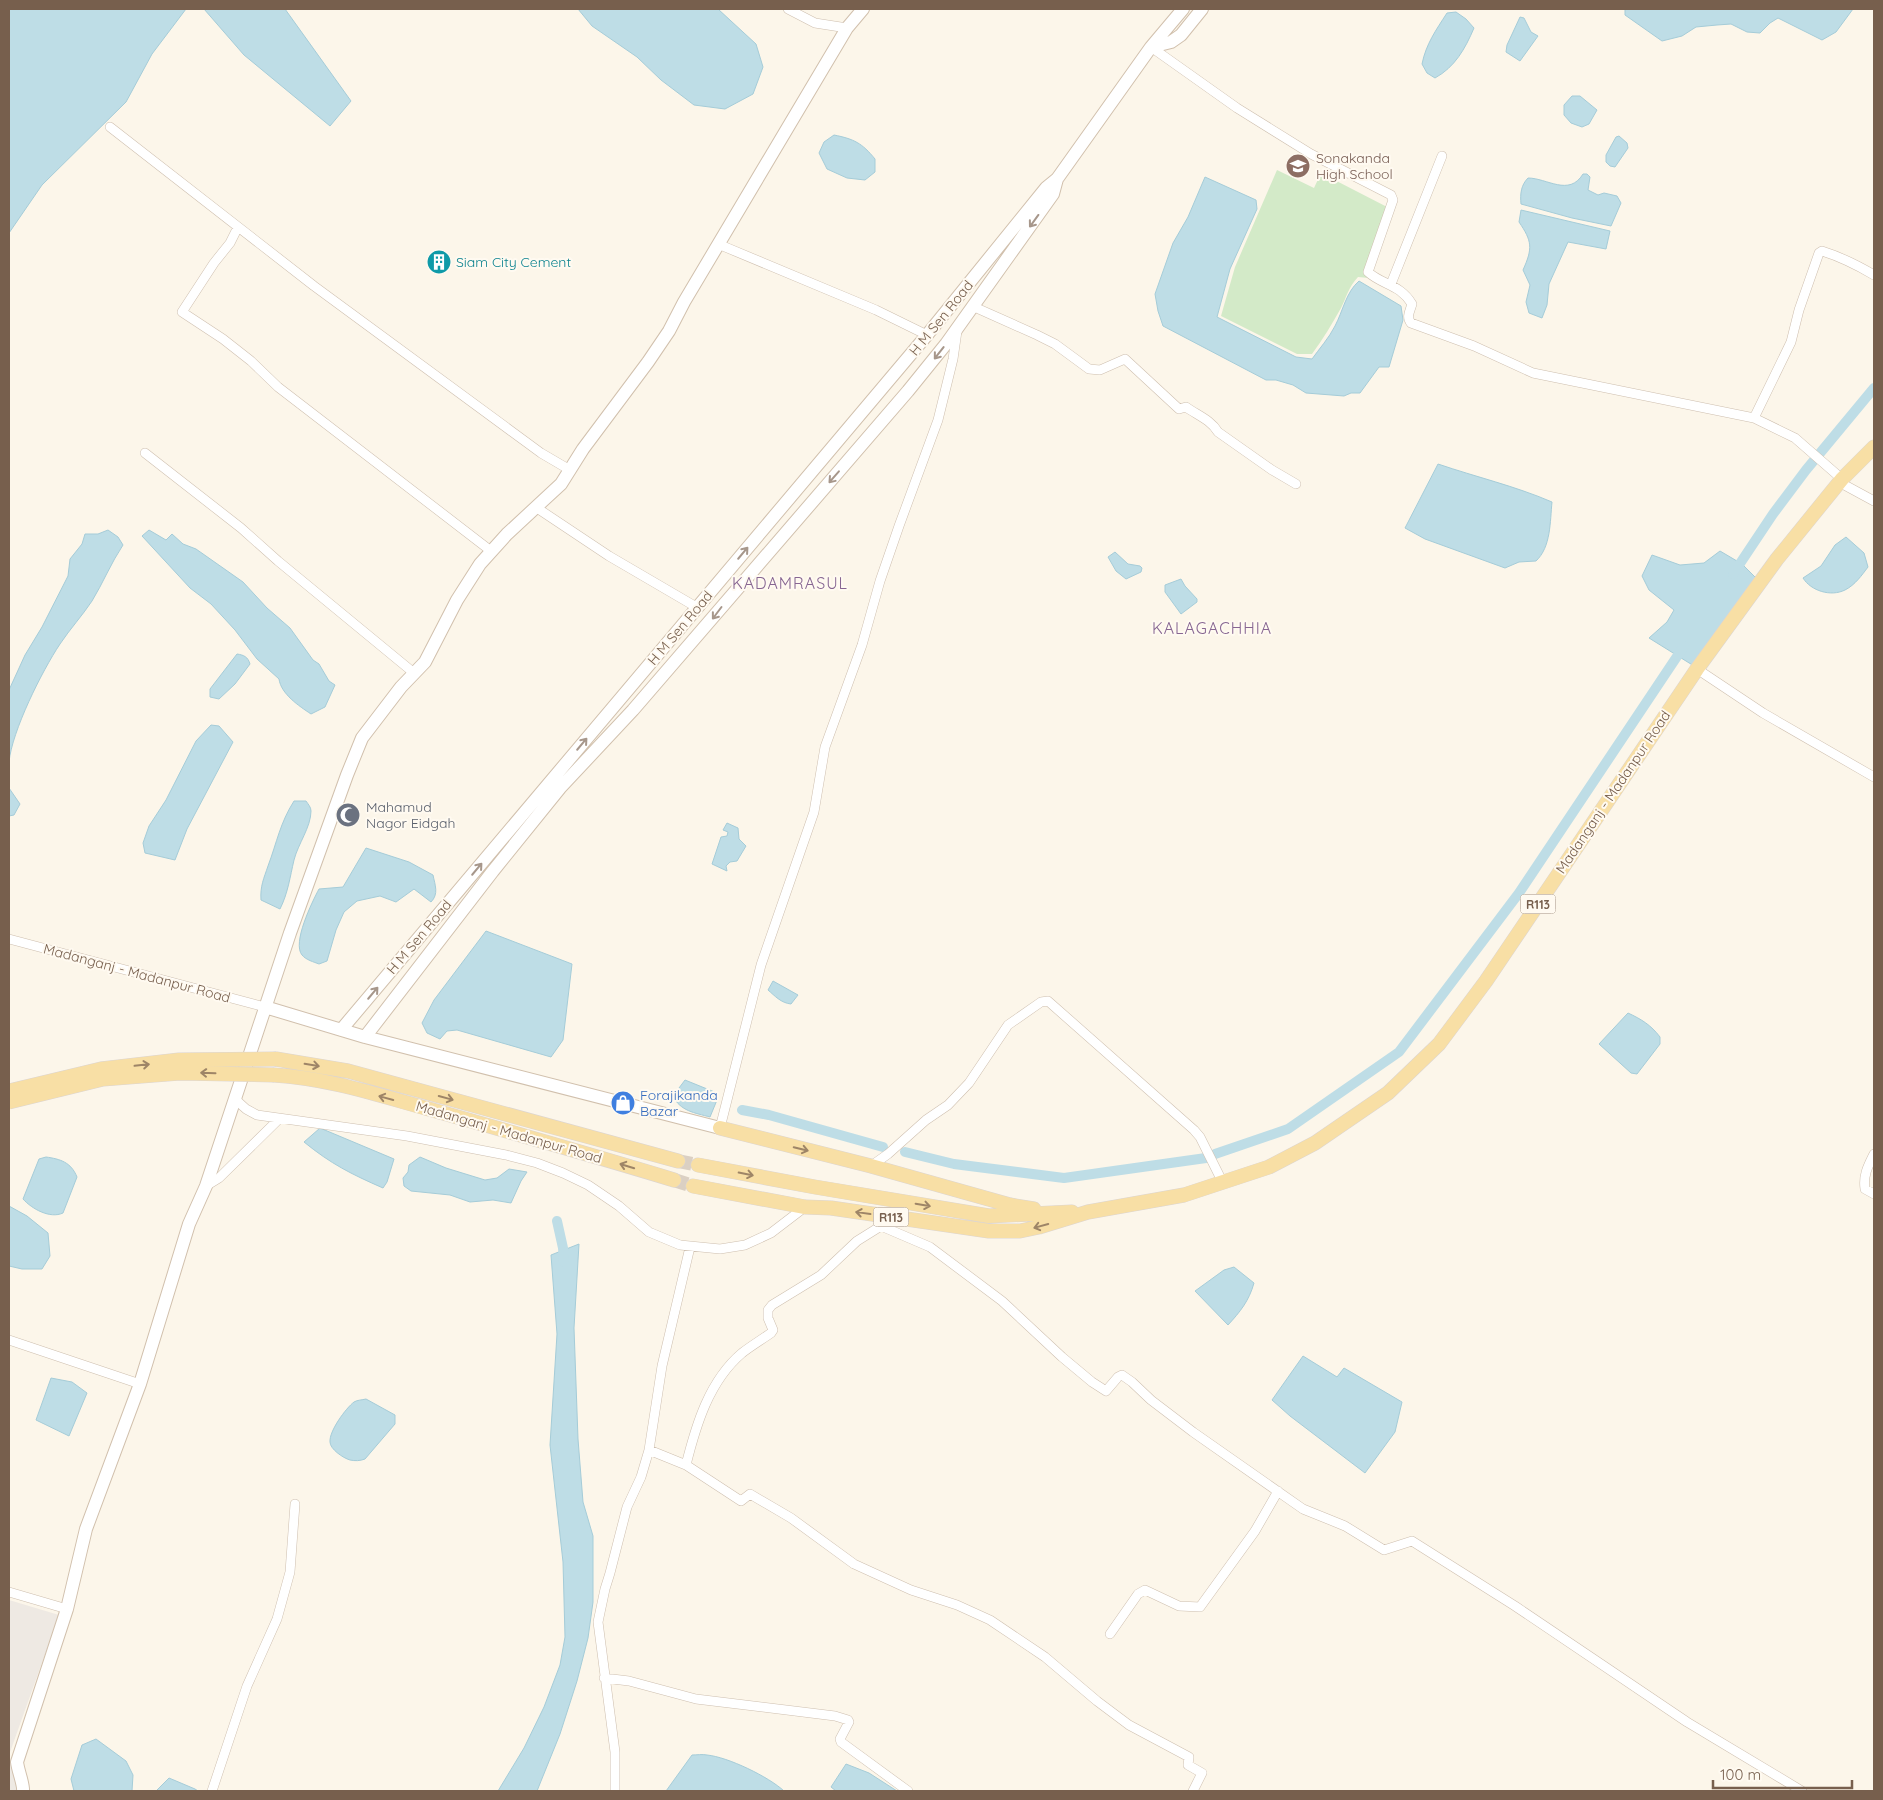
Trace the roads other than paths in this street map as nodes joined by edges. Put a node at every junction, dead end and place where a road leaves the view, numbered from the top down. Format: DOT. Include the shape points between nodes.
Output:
graph roads {
  1 [pos="788,9"];
  2 [pos="863,9"];
  3 [pos="1183,9"];
  4 [pos="1202,9"];
  5 [pos="847,28"];
  6 [pos="1151,47"];
  7 [pos="110,127"];
  8 [pos="1442,156"];
  9 [pos="1057,179"];
  10 [pos="238,227"];
  11 [pos="718,244"];
  12 [pos="1874,275"];
  13 [pos="1391,284"];
  14 [pos="972,306"];
  15 [pos="949,308"];
  16 [pos="960,322"];
  17 [pos="927,335"];
  18 [pos="1754,418"];
  19 [pos="1874,447"];
  20 [pos="145,453"];
  21 [pos="570,470"];
  22 [pos="1839,479"];
  23 [pos="1296,484"];
  24 [pos="1874,501"];
  25 [pos="536,508"];
  26 [pos="492,552"];
  27 [pos="698,608"];
  28 [pos="1696,669"];
  29 [pos="414,673"];
  30 [pos="1874,777"];
  31 [pos="9,939"];
  32 [pos="266,1007"];
  33 [pos="341,1030"];
  34 [pos="365,1037"];
  35 [pos="9,1091"];
  36 [pos="235,1100"];
  37 [pos="9,1102"];
  38 [pos="279,1119"];
  39 [pos="720,1128"];
  40 [pos="1874,1154"];
  41 [pos="678,1161"];
  42 [pos="698,1165"];
  43 [pos="870,1166"];
  44 [pos="674,1180"];
  45 [pos="1223,1183"];
  46 [pos="206,1186"];
  47 [pos="693,1186"];
  48 [pos="1874,1194"];
  49 [pos="805,1207"];
  50 [pos="1052,1212"];
  51 [pos="1088,1212"];
  52 [pos="690,1247"];
  53 [pos="9,1340"];
  54 [pos="140,1384"];
  55 [pos="648,1450"];
  56 [pos="686,1465"];
  57 [pos="1278,1491"];
  58 [pos="295,1504"];
  59 [pos="9,1592"];
  60 [pos="67,1609"];
  61 [pos="1110,1634"];
  62 [pos="604,1678"];
  63 [pos="25,1789"];
  64 [pos="212,1791"];
  65 [pos="615,1791"];
  66 [pos="908,1791"];
  67 [pos="1193,1791"];
  68 [pos="1802,1791"];
  1 -- 5 [label="street" via="815,24"];
  2 -- 5 [label="main road"];
  3 -- 6 [label="main road, H M Sen Road"];
  4 -- 6 [label="main road" via="1181,35 1171,42"];
  5 -- 11 [label="main road"];
  6 -- 9 [label="main road, H M Sen Road"];
  6 -- 13 [label="street" via="1236,108 1311,154 1390,196 1392,200 1368,272"];
  7 -- 10 [label="street"];
  8 -- 13 [label="street"];
  9 -- 14 [label="main road, H M Sen Road, one-way" via="1053,194"];
  9 -- 15 [label="main road, H M Sen Road" via="1046,188"];
  10 -- 21 [label="street" via="542,453"];
  10 -- 26 [label="street" via="182,312 223,339 278,386"];
  11 -- 17 [label="street" via="876,310"];
  11 -- 21 [label="main road" via="669,331"];
  12 -- 18 [label="street" via="1839,257 1822,251 1819,253 1791,342"];
  13 -- 18 [label="street" via="1412,304 1408,316 1410,323 1474,346 1533,373"];
  14 -- 16 [label="main road, H M Sen Road"];
  14 -- 23 [label="street" via="1054,344 1089,369 1100,370 1125,359 1179,409 1186,407 1207,420 1218,432"];
  15 -- 16 [label="main road"];
  15 -- 17 [label="main road, H M Sen Road"];
  16 -- 34 [label="main road, H M Sen Road, one-way" via="908,391 714,618 560,788"];
  16 -- 39 [label="street" via="938,420 825,747 814,812 760,966"];
  27 -- 17 [label="main road, H M Sen Road, one-way"];
  18 -- 22 [label="street" via="1795,438"];
  19 -- 22 [label="main road, Madanganj - Madanpur Road / R113"];
  20 -- 29 [label="street" via="241,528"];
  21 -- 25 [label="main road" via="561,484"];
  22 -- 24 [label="street"];
  22 -- 28 [label="main road, Madanganj - Madanpur Road / R113"];
  25 -- 26 [label="main road"];
  25 -- 27 [label="street" via="609,556"];
  26 -- 29 [label="main road" via="480,564 425,662"];
  33 -- 27 [label="main road, H M Sen Road, one-way"];
  28 -- 30 [label="street" via="1763,714"];
  28 -- 45 [label="main road, Madanganj - Madanpur Road / R113" via="1486,981 1439,1044 1388,1093 1315,1143 1269,1167"];
  29 -- 32 [label="main road" via="362,738 306,887"];
  31 -- 32 [label="street, Madanganj - Madanpur Road"];
  32 -- 33 [label="main road"];
  32 -- 36 [label="main road"];
  33 -- 34 [label="main road"];
  34 -- 39 [label="main road"];
  35 -- 41 [label="main road, Madanganj - Madanpur Road, one-way, bridge" via="101,1069 179,1060 276,1059 348,1071"];
  36 -- 38 [label="street" via="257,1115"];
  36 -- 46 [label="main road"];
  44 -- 37 [label="main road, Madanganj - Madanpur Road, one-way, bridge" via="534,1138 302,1077 180,1072 104,1079"];
  38 -- 46 [label="street" via="219,1178"];
  38 -- 52 [label="street" via="407,1136 536,1163 588,1185 649,1232"];
  39 -- 43 [label="main road, one-way"];
  40 -- 48 [label="street" via="1864,1180 1866,1189"];
  42 -- 50 [label="main road, Madanganj - Madanpur Road / R113, one-way" via="989,1216"];
  43 -- 45 [label="street" via="948,1105 969,1083 1008,1025 1041,1002 1048,1001 1194,1130"];
  43 -- 50 [label="main road" via="1010,1205"];
  45 -- 51 [label="main road, Madanganj - Madanpur Road / R113" via="1184,1195"];
  46 -- 54 [label="main road" via="189,1224"];
  47 -- 49 [label="main road, Madanganj - Madanpur Road / R113"];
  51 -- 49 [label="main road, Madanganj - Madanpur Road / R113, one-way" via="1020,1231 988,1231"];
  49 -- 52 [label="street" via="771,1233 745,1245 720,1249"];
  50 -- 51 [label="main road, Madanganj - Madanpur Road / R113"];
  52 -- 55 [label="street" via="662,1366"];
  53 -- 54 [label="street"];
  54 -- 60 [label="main road" via="86,1529"];
  55 -- 56 [label="street"];
  55 -- 62 [label="street" via="641,1477 627,1507 598,1622"];
  56 -- 57 [label="street" via="702,1410 725,1371 742,1353 773,1330 768,1310 821,1275 857,1241 881,1226 930,1247 1002,1301 1092,1382 1106,1391 1122,1375 1193,1432"];
  56 -- 67 [label="street" via="741,1500 750,1494 791,1518 854,1564 990,1620 1045,1657 1129,1725 1189,1757 1188,1765 1202,1773"];
  57 -- 61 [label="street" via="1255,1531 1200,1607 1179,1606 1145,1590 1138,1594"];
  57 -- 68 [label="street" via="1303,1509 1345,1526 1384,1550 1412,1541 1687,1722"];
  58 -- 64 [label="street" via="290,1572 277,1619 247,1686"];
  59 -- 60 [label="street"];
  60 -- 63 [label="main road" via="17,1762 18,1775"];
  62 -- 65 [label="street" via="615,1752"];
  62 -- 66 [label="street" via="629,1681 696,1699 844,1718 849,1722 841,1742"];
}
